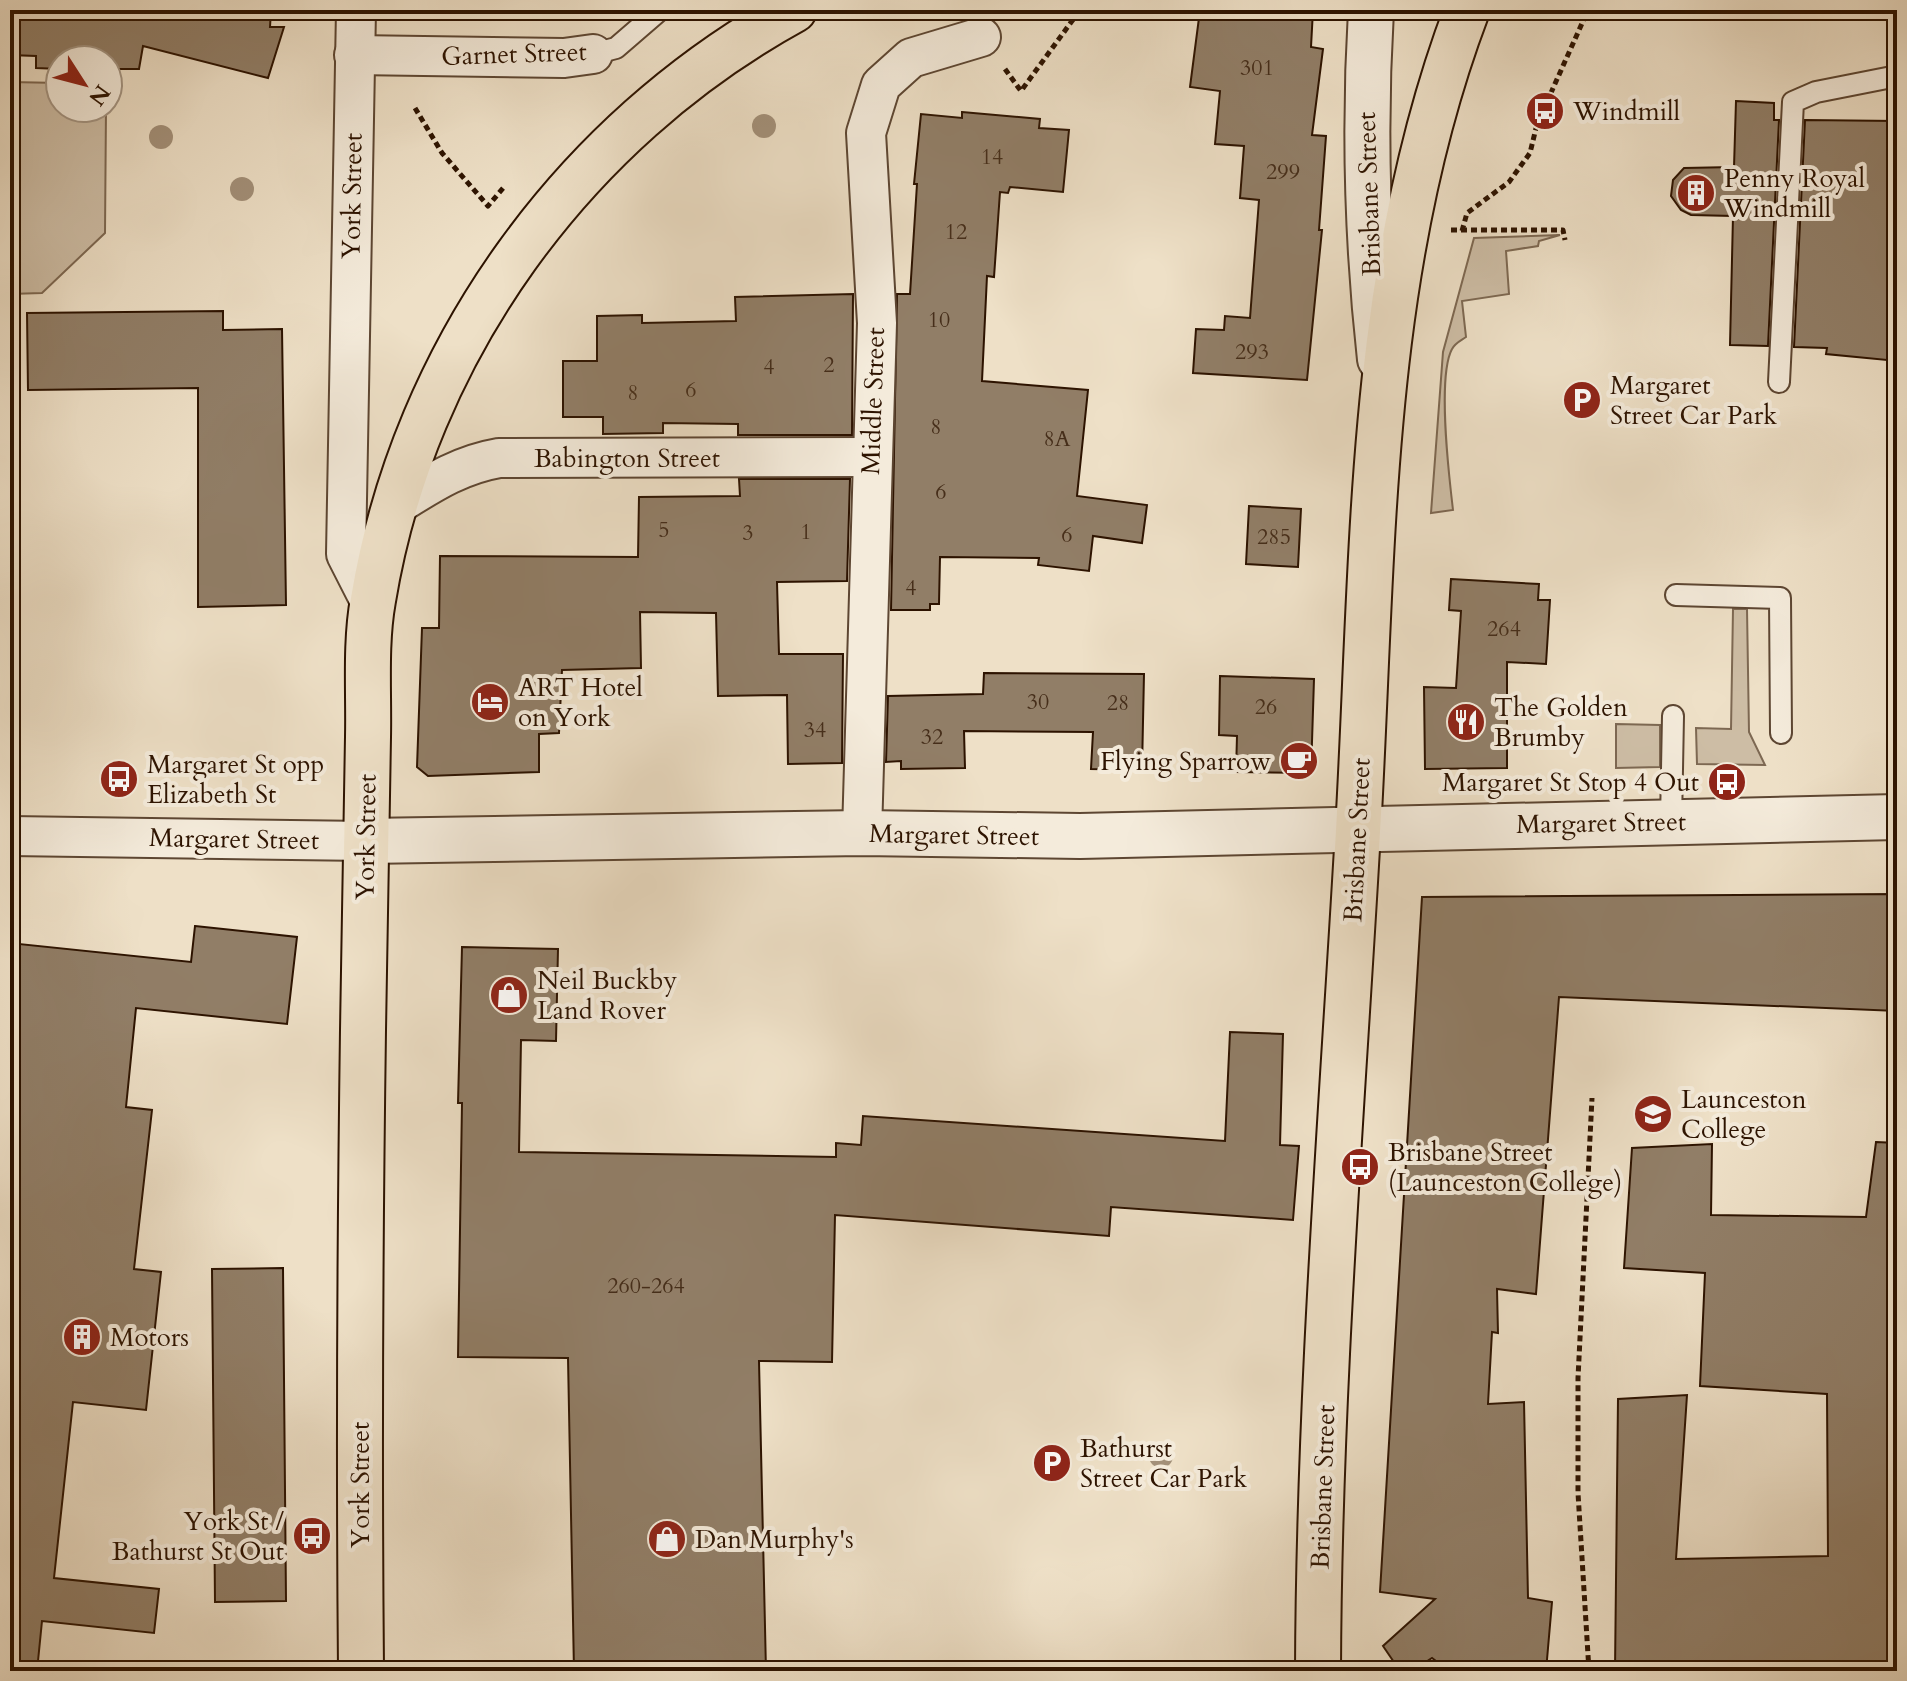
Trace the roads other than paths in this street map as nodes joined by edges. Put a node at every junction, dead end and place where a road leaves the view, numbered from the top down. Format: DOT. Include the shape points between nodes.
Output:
graph roads {
  1 [pos="356,10"];
  2 [pos="660,10"];
  3 [pos="794,10"];
  4 [pos="1371,10"];
  5 [pos="1467,10"];
  6 [pos="981,37"];
  7 [pos="593,54"];
  8 [pos="354,55"];
  9 [pos="1897,76"];
  10 [pos="1382,379"];
  11 [pos="1779,382"];
  12 [pos="871,457"];
  13 [pos="395,506"];
  14 [pos="1676,595"];
  15 [pos="372,605"];
  16 [pos="1673,716"];
  17 [pos="1781,733"];
  18 [pos="1897,817"];
  19 [pos="1671,822"];
  20 [pos="1359,829"];
  21 [pos="862,833"];
  22 [pos="10,836"];
  23 [pos="366,841"];
  24 [pos="1321,1665"];
  25 [pos="361,1671"];
  1 -- 8 [label="street, York Street"];
  2 -- 7 [label="lane, Garnet Street" via="616,48"];
  3 -- 13 [label="highway" via="729,47 622,133 521,248 447,369"];
  4 -- 10 [label="street, Brisbane Street" via="1364,114 1371,282"];
  5 -- 10 [label="highway" via="1409,209"];
  6 -- 12 [label="street, Middle Street" via="911,58 881,85 866,133 877,323"];
  7 -- 8 [label="street, Garnet Street"];
  8 -- 15 [label="street, York Street" via="346,554"];
  9 -- 11 [label="lane" via="1816,92 1793,102"];
  10 -- 20 [label="highway, Brisbane Street"];
  12 -- 13 [label="street, Babington Street" via="499,458 447,474"];
  12 -- 21 [label="street, Middle Street"];
  13 -- 15 [label="highway"];
  14 -- 17 [label="lane" via="1780,598"];
  15 -- 23 [label="highway, York Street"];
  16 -- 19 [label="lane"];
  18 -- 19 [label="street, Margaret Street"];
  19 -- 20 [label="street, Margaret Street"];
  20 -- 21 [label="street, Margaret Street" via="1080,836"];
  20 -- 24 [label="highway, Brisbane Street" via="1327,1350"];
  21 -- 23 [label="street, Margaret Street"];
  22 -- 23 [label="street, Margaret Street"];
  23 -- 25 [label="highway, York Street"];
}
